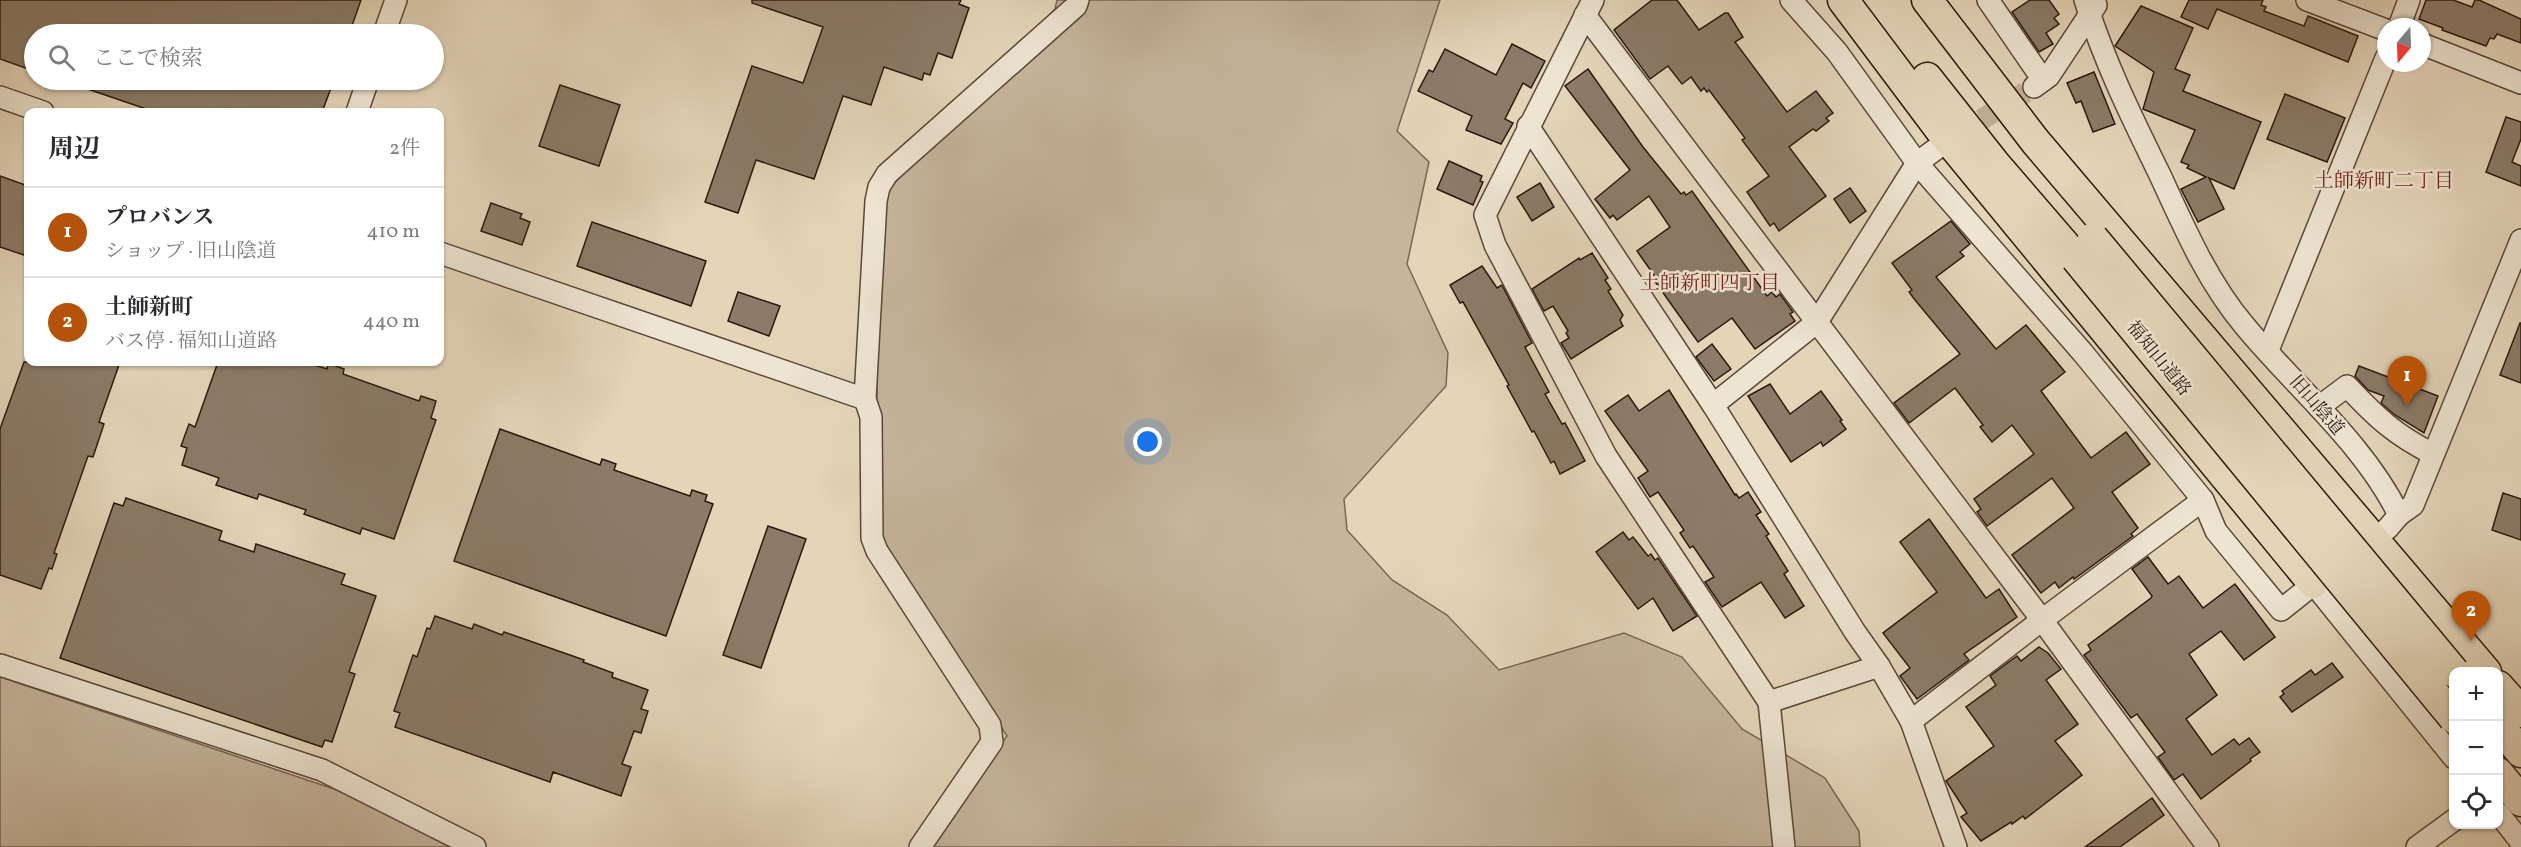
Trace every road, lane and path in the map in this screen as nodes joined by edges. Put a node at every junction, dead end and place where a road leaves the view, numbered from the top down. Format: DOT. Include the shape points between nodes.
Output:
graph roads {
  1 [pos="396,0"];
  2 [pos="1078,0"];
  3 [pos="1791,0"];
  4 [pos="1843,0"];
  5 [pos="1864,0"];
  6 [pos="1904,0"];
  7 [pos="1927,0"];
  8 [pos="1988,0"];
  9 [pos="2307,0"];
  10 [pos="2409,0"];
  11 [pos="2091,5"];
  12 [pos="1589,8"];
  13 [pos="2402,18"];
  14 [pos="388,24"];
  15 [pos="2377,27"];
  16 [pos="2431,48"];
  17 [pos="2380,72"];
  18 [pos="2521,83"];
  19 [pos="365,90"];
  20 [pos="0,97"];
  21 [pos="32,108"];
  22 [pos="358,108"];
  23 [pos="1528,126"];
  24 [pos="1936,149"];
  25 [pos="1917,163"];
  26 [pos="2521,240"];
  27 [pos="2084,248"];
  28 [pos="444,255"];
  29 [pos="1817,322"];
  30 [pos="2268,350"];
  31 [pos="865,399"];
  32 [pos="1713,405"];
  33 [pos="2319,407"];
  34 [pos="2433,454"];
  35 [pos="2203,500"];
  36 [pos="2399,515"];
  37 [pos="2375,540"];
  38 [pos="2313,583"];
  39 [pos="2042,620"];
  40 [pos="0,664"];
  41 [pos="1880,666"];
  42 [pos="2450,667"];
  43 [pos="2482,667"];
  44 [pos="2503,691"];
  45 [pos="1769,702"];
  46 [pos="2449,712"];
  47 [pos="2521,712"];
  48 [pos="1911,721"];
  49 [pos="2503,730"];
  50 [pos="2449,752"];
  51 [pos="2521,752"];
  52 [pos="2501,775"];
  53 [pos="2521,801"];
  54 [pos="2503,818"];
  55 [pos="2449,824"];
  56 [pos="2521,842"];
  57 [pos="475,847"];
  58 [pos="920,847"];
  59 [pos="1784,847"];
  60 [pos="1956,847"];
  61 [pos="2208,847"];
  62 [pos="2417,847"];
  1 -- 14 [label="street"];
  2 -- 31 [label="street" via="1077,6 887,174 879,188"];
  3 -- 25 [label="street" via="1837,52"];
  4 -- 38 [label="highway" via="1942,132"];
  5 -- 27 [label="highway, 福知山道路" via="1995,164"];
  6 -- 27 [label="highway, 福知山道路"];
  7 -- 37 [label="highway" via="2035,141"];
  8 -- 11 [label="street" via="2038,84 2049,76"];
  9 -- 15 [label="street"];
  10 -- 13 [label="street"];
  11 -- 30 [label="street, 旧山陰道" via="2131,120 2197,254 2244,325"];
  12 -- 23 [label="street"];
  12 -- 29 [label="street"];
  16 -- 18 [label="street"];
  17 -- 30 [label="street"];
  19 -- 22 [label="street"];
  20 -- 21 [label="street"];
  23 -- 32 [label="street"];
  23 -- 45 [label="street" via="1485,215 1496,245 1606,456"];
  24 -- 25 [label="street"];
  25 -- 29 [label="street"];
  25 -- 35 [label="street" via="2061,328"];
  26 -- 34 [label="street"];
  27 -- 42 [label="highway, 福知山道路, bridge"];
  27 -- 46 [label="highway, 福知山道路, bridge"];
  28 -- 31 [label="street"];
  29 -- 32 [label="street"];
  29 -- 39 [label="street"];
  30 -- 33 [label="street, 旧山陰道"];
  31 -- 58 [label="street" via="872,417 872,538 990,725 992,742"];
  32 -- 41 [label="street"];
  33 -- 34 [label="street" via="2347,386 2402,438"];
  33 -- 36 [label="street, 旧山陰道" via="2386,488"];
  34 -- 36 [label="street" via="2413,505"];
  35 -- 38 [label="street" via="2216,531 2281,610"];
  35 -- 39 [label="street"];
  36 -- 37 [label="street"];
  37 -- 38 [label="street"];
  37 -- 43 [label="highway"];
  38 -- 50 [label="street"];
  39 -- 48 [label="street"];
  39 -- 61 [label="street"];
  40 -- 57 [label="street" via="322,770"];
  41 -- 45 [label="street"];
  41 -- 48 [label="street"];
  44 -- 47 [label="highway"];
  45 -- 59 [label="street"];
  48 -- 60 [label="street"];
  49 -- 51 [label="highway"];
  52 -- 53 [label="highway"];
  54 -- 56 [label="street"];
  55 -- 62 [label="street"];
}
